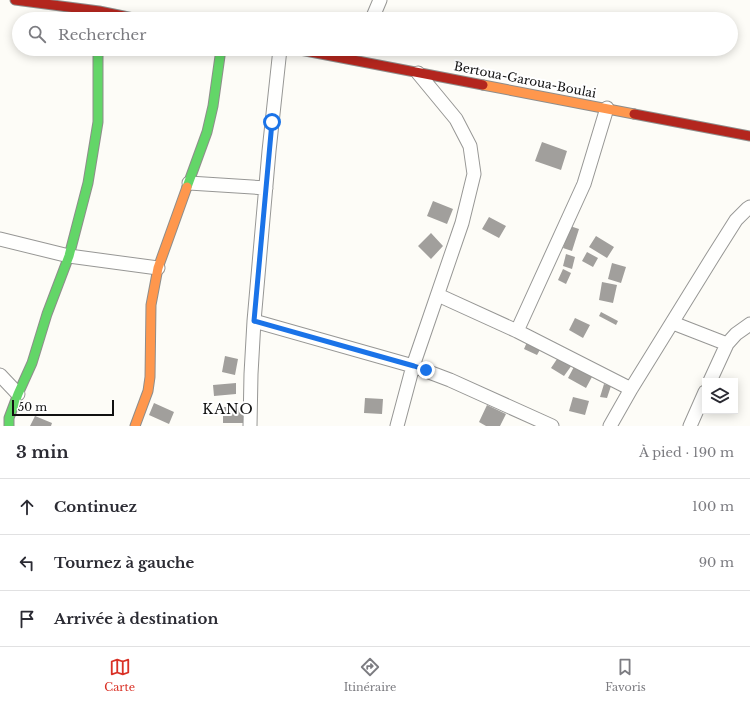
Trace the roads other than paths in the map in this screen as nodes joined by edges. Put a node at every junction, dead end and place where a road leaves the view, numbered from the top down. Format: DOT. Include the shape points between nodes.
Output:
graph roads {
  1 [pos="21,0"];
  2 [pos="380,0"];
  3 [pos="83,12"];
  4 [pos="375,12"];
  5 [pos="98,56"];
  6 [pos="220,56"];
  7 [pos="279,56"];
  8 [pos="362,56"];
  9 [pos="418,72"];
  10 [pos="607,108"];
  11 [pos="750,136"];
  12 [pos="189,183"];
  13 [pos="266,188"];
  14 [pos="750,207"];
  15 [pos="0,239"];
  16 [pos="69,256"];
  17 [pos="158,268"];
  18 [pos="438,295"];
  19 [pos="254,321"];
  20 [pos="673,323"];
  21 [pos="750,324"];
  22 [pos="518,331"];
  23 [pos="727,344"];
  24 [pos="414,366"];
  25 [pos="0,375"];
  26 [pos="711,378"];
  27 [pos="632,389"];
  28 [pos="18,394"];
  29 [pos="702,399"];
  30 [pos="9,426"];
  31 [pos="135,426"];
  32 [pos="250,426"];
  33 [pos="397,426"];
  34 [pos="552,426"];
  35 [pos="610,426"];
  36 [pos="690,426"];
  1 -- 3 [label="main road"];
  2 -- 4 [label="street"];
  5 -- 16 [label="main road" via="98,122 88,182"];
  6 -- 12 [label="main road" via="207,132"];
  7 -- 13 [label="street"];
  8 -- 9 [label="main road, Bertoua-Garoua-Boulai"];
  9 -- 10 [label="main road, Bertoua-Garoua-Boulai"];
  9 -- 18 [label="street" via="456,119 470,146 474,174 462,223"];
  10 -- 11 [label="main road, Bertoua-Garoua-Boulai"];
  10 -- 22 [label="street" via="584,184"];
  12 -- 13 [label="street"];
  12 -- 17 [label="main road"];
  13 -- 19 [label="street"];
  14 -- 20 [label="street" via="736,220"];
  15 -- 16 [label="street"];
  16 -- 17 [label="street"];
  16 -- 28 [label="main road" via="46,314 32,363"];
  17 -- 31 [label="main road" via="151,305 148,391"];
  18 -- 22 [label="street"];
  18 -- 24 [label="street"];
  19 -- 24 [label="street"];
  19 -- 32 [label="street"];
  20 -- 23 [label="street"];
  20 -- 27 [label="street"];
  21 -- 23 [label="street"];
  22 -- 27 [label="street"];
  23 -- 26 [label="street"];
  24 -- 33 [label="street"];
  24 -- 34 [label="street"];
  25 -- 28 [label="street"];
  27 -- 35 [label="street"];
  28 -- 30 [label="main road" via="9,418"];
  29 -- 36 [label="street"];
}
